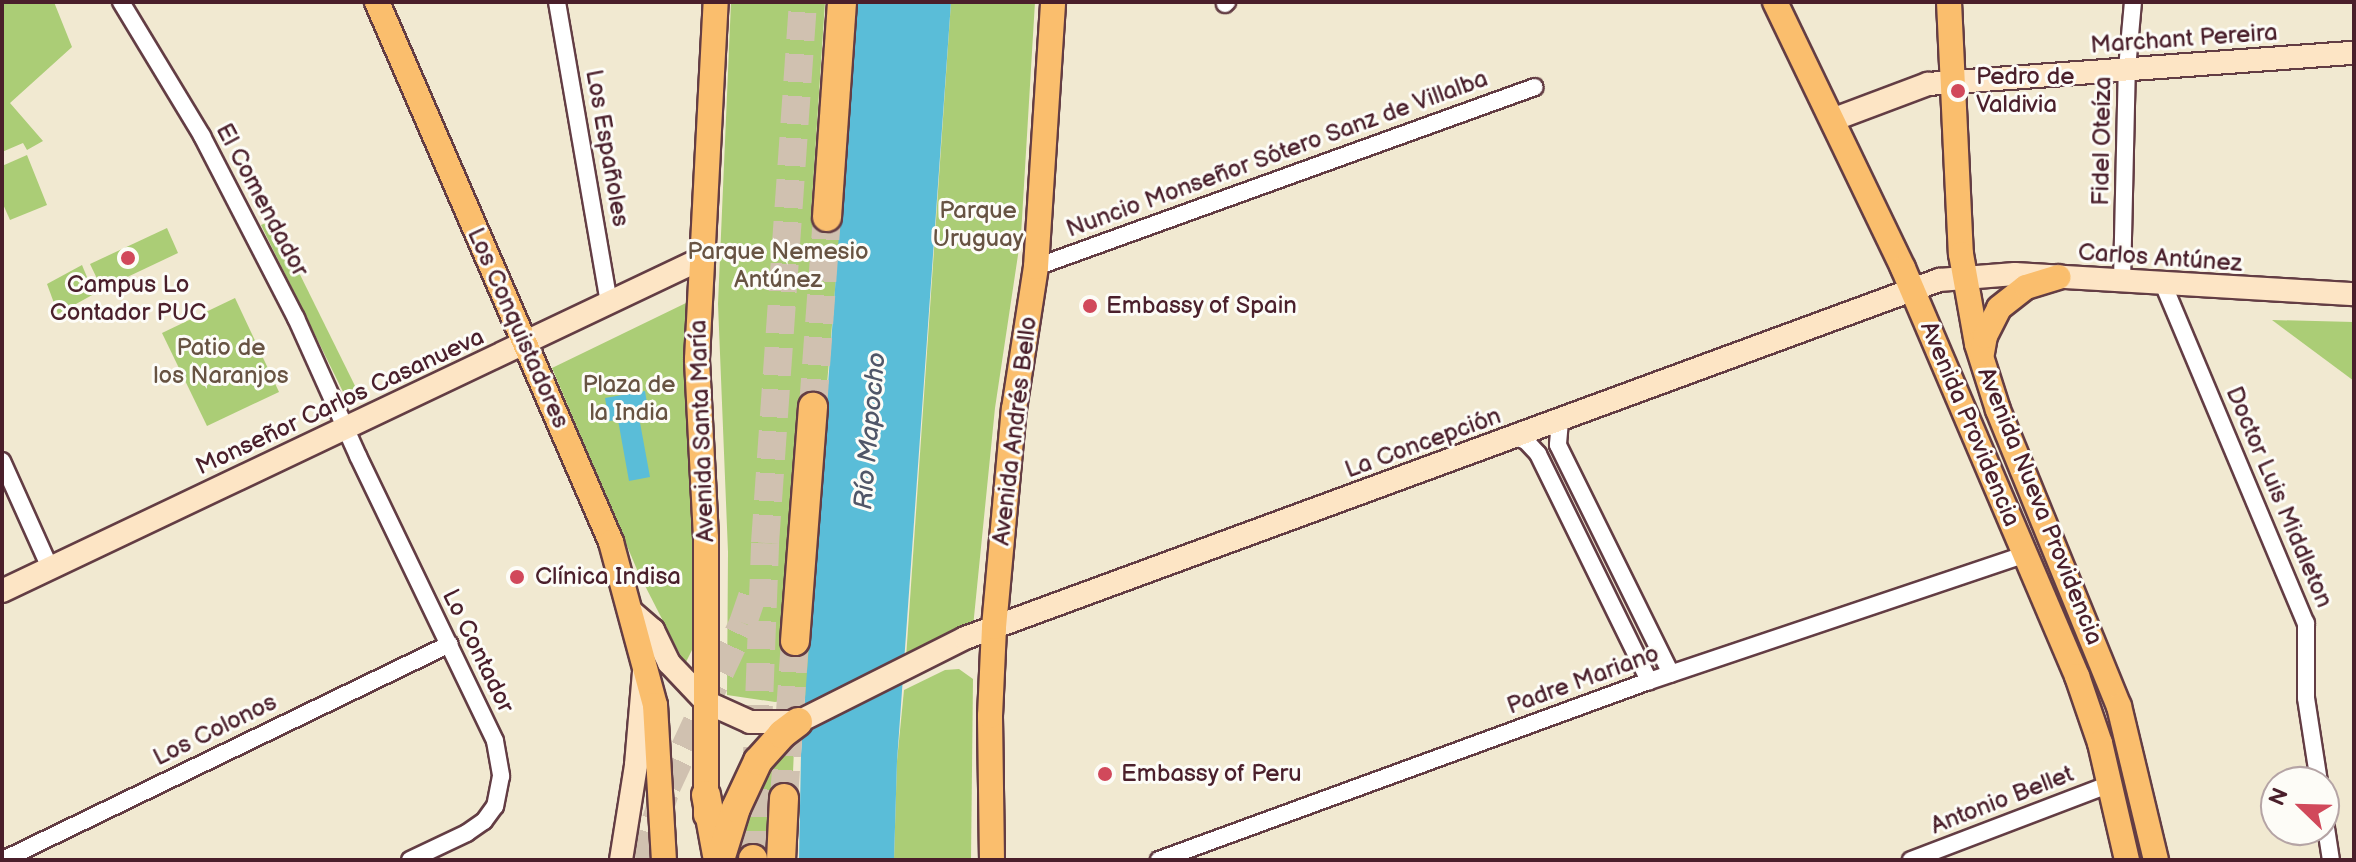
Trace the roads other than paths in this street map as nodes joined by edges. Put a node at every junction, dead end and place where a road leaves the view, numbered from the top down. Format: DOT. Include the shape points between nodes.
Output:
graph roads {
  1 [pos="121,2"];
  2 [pos="377,2"];
  3 [pos="557,2"];
  4 [pos="716,2"];
  5 [pos="842,2"];
  6 [pos="1053,2"];
  7 [pos="1775,2"];
  8 [pos="1949,2"];
  9 [pos="2133,2"];
  10 [pos="2354,53"];
  11 [pos="2127,69"];
  12 [pos="1951,82"];
  13 [pos="1535,87"];
  14 [pos="1832,120"];
  15 [pos="827,217"];
  16 [pos="701,259"];
  17 [pos="1036,267"];
  18 [pos="1963,276"];
  19 [pos="2058,277"];
  20 [pos="2122,282"];
  21 [pos="2164,286"];
  22 [pos="1912,289"];
  23 [pos="2354,294"];
  24 [pos="609,303"];
  25 [pos="525,343"];
  26 [pos="1983,368"];
  27 [pos="813,407"];
  28 [pos="1560,421"];
  29 [pos="346,429"];
  30 [pos="1515,437"];
  31 [pos="2,461"];
  32 [pos="1569,467"];
  33 [pos="1549,477"];
  34 [pos="2026,554"];
  35 [pos="50,568"];
  36 [pos="2,591"];
  37 [pos="632,612"];
  38 [pos="994,627"];
  39 [pos="795,641"];
  40 [pos="449,644"];
  41 [pos="645,659"];
  42 [pos="1671,674"];
  43 [pos="1649,681"];
  44 [pos="706,702"];
  45 [pos="799,722"];
  46 [pos="2317,766"];
  47 [pos="2110,784"];
  48 [pos="706,795"];
  49 [pos="784,798"];
  50 [pos="3,860"];
  51 [pos="410,860"];
  52 [pos="621,860"];
  53 [pos="664,860"];
  54 [pos="705,860"];
  55 [pos="719,860"];
  56 [pos="781,860"];
  57 [pos="992,860"];
  58 [pos="1159,860"];
  59 [pos="1911,860"];
  60 [pos="2127,860"];
  61 [pos="2156,860"];
  1 -- 29 [label="street, El Comendador" via="209,150 296,318"];
  2 -- 25 [label="main road, Los Conquistadores"];
  3 -- 24 [label="street, Los Españoles"];
  4 -- 16 [label="main road, Avenida Santa María"];
  5 -- 15 [label="highway"];
  6 -- 17 [label="main road, Avenida Andrés Bello"];
  7 -- 14 [label="main road, Avenida Providencia"];
  8 -- 12 [label="main road, Avenida Nueva Providencia"];
  9 -- 11 [label="street, Fidel Oteíza"];
  10 -- 11 [label="street, Marchant Pereira"];
  11 -- 12 [label="street, Marchant Pereira"];
  11 -- 20 [label="street, Fidel Oteíza"];
  12 -- 14 [label="street, Marchant Pereira" via="1909,89"];
  12 -- 18 [label="main road, Avenida Nueva Providencia"];
  13 -- 17 [label="street, Nuncio Monseñor Sótero Sanz de Villalba"];
  14 -- 22 [label="main road, Avenida Providencia"];
  16 -- 24 [label="street, Monseñor Carlos Casanueva"];
  16 -- 44 [label="main road, Avenida Santa María" via="697,359 706,538"];
  17 -- 38 [label="main road, Avenida Andrés Bello" via="1012,424"];
  18 -- 19 [label="street, Carlos Antúnez"];
  18 -- 22 [label="street, La Concepción"];
  18 -- 26 [label="main road, Avenida Nueva Providencia"];
  19 -- 20 [label="street, Carlos Antúnez"];
  19 -- 26 [label="main road" via="2026,287 1999,308 1985,336"];
  20 -- 21 [label="street, Carlos Antúnez"];
  21 -- 23 [label="street, Carlos Antúnez"];
  21 -- 46 [label="street, Doctor Luis Middleton" via="2306,623 2306,698"];
  22 -- 28 [label="street, La Concepción"];
  22 -- 34 [label="main road, Avenida Providencia"];
  24 -- 25 [label="street, Monseñor Carlos Casanueva"];
  25 -- 29 [label="street, Monseñor Carlos Casanueva"];
  25 -- 37 [label="main road, Los Conquistadores" via="601,518"];
  26 -- 61 [label="main road, Avenida Nueva Providencia" via="2119,706"];
  27 -- 39 [label="highway"];
  28 -- 30 [label="street, La Concepción"];
  28 -- 32 [label="street" via="1556,437"];
  29 -- 35 [label="street, Monseñor Carlos Casanueva"];
  29 -- 40 [label="street, Lo Contador"];
  30 -- 33 [label="street" via="1532,447"];
  30 -- 38 [label="street, La Concepción"];
  31 -- 35 [label="street"];
  32 -- 33 [label="street" via="1554,463"];
  32 -- 42 [label="street"];
  33 -- 43 [label="street"];
  34 -- 42 [label="street, Padre Mariano"];
  34 -- 47 [label="main road, Avenida Providencia" via="2084,695"];
  35 -- 36 [label="street, Monseñor Carlos Casanueva"];
  37 -- 41 [label="main road, Los Conquistadores"];
  37 -- 44 [label="street" via="653,630 669,663"];
  38 -- 45 [label="street, La Concepción"];
  38 -- 57 [label="main road, Avenida Andrés Bello"];
  40 -- 50 [label="street, Los Colonos"];
  40 -- 51 [label="street, Lo Contador" via="495,741 501,789 484,821"];
  41 -- 52 [label="street, Los Conquistadores"];
  41 -- 53 [label="main road, Los Conquistadores" via="658,729"];
  42 -- 43 [label="street, Padre Mariano"];
  43 -- 58 [label="street, Padre Mariano"];
  44 -- 45 [label="street" via="750,722"];
  44 -- 48 [label="main road, Avenida Santa María"];
  45 -- 55 [label="highway" via="758,761"];
  47 -- 59 [label="street, Antonio Bellet"];
  47 -- 60 [label="main road, Avenida Providencia"];
  48 -- 54 [label="main road, Avenida Santa María"];
  48 -- 55 [label="highway"];
  49 -- 56 [label="highway"];
}
